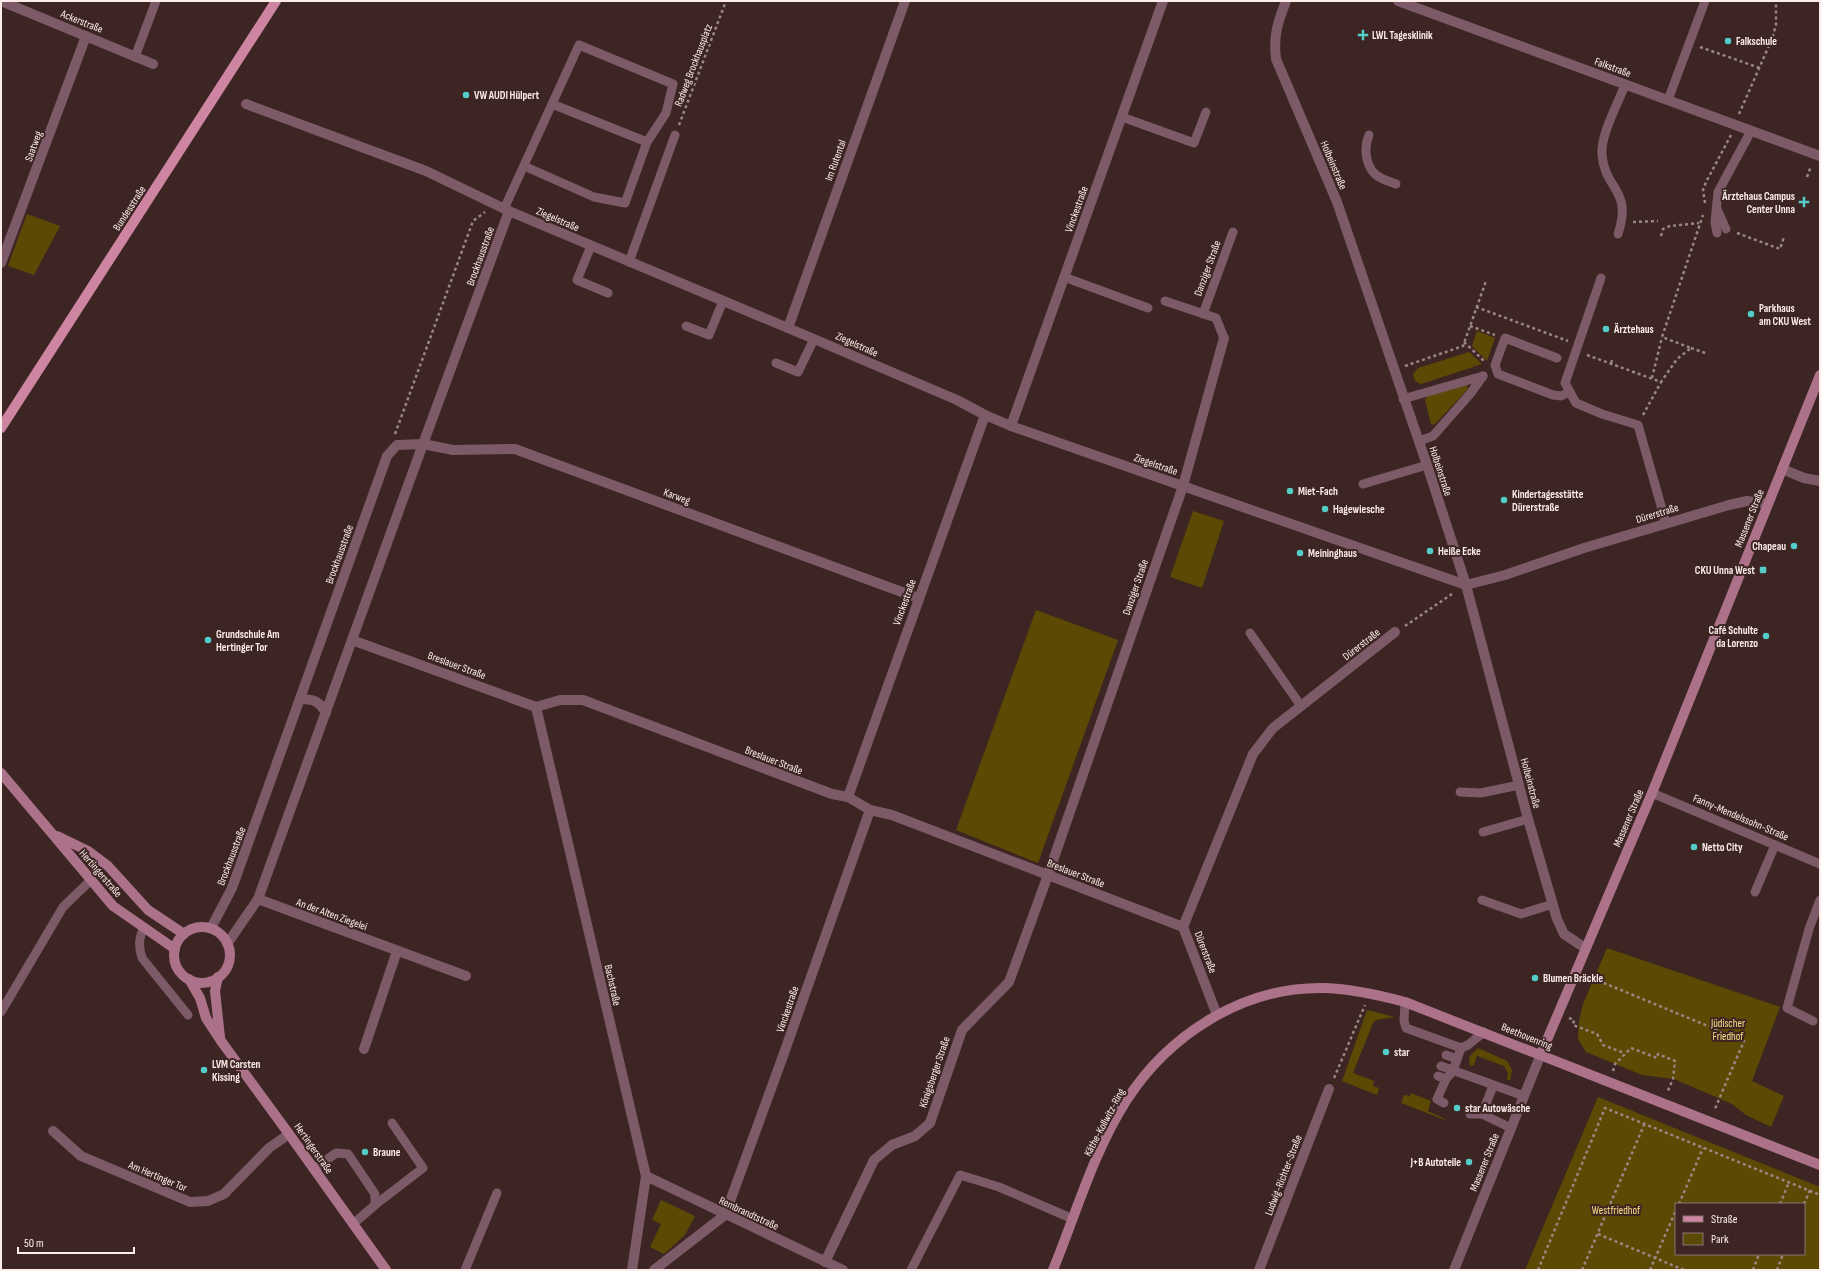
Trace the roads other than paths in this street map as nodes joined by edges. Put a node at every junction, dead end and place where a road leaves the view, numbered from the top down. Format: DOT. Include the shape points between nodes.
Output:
graph roads {
  1 [pos="1,1"];
  2 [pos="156,1"];
  3 [pos="276,1"];
  4 [pos="905,1"];
  5 [pos="1163,1"];
  6 [pos="1286,1"];
  7 [pos="1398,1"];
  8 [pos="1705,1"];
  9 [pos="86,36"];
  10 [pos="135,57"];
  11 [pos="153,64"];
  12 [pos="1625,84"];
  13 [pos="1668,100"];
  14 [pos="246,104"];
  15 [pos="552,104"];
  16 [pos="1206,112"];
  17 [pos="1122,117"];
  18 [pos="1751,131"];
  19 [pos="675,135"];
  20 [pos="1369,135"];
  21 [pos="647,142"];
  22 [pos="1820,156"];
  23 [pos="524,166"];
  24 [pos="1396,184"];
  25 [pos="507,210"];
  26 [pos="1721,231"];
  27 [pos="1233,232"];
  28 [pos="1618,234"];
  29 [pos="591,246"];
  30 [pos="629,262"];
  31 [pos="1,263"];
  32 [pos="1064,277"];
  33 [pos="1601,278"];
  34 [pos="608,293"];
  35 [pos="723,301"];
  36 [pos="1165,301"];
  37 [pos="1148,308"];
  38 [pos="1203,314"];
  39 [pos="686,326"];
  40 [pos="788,328"];
  41 [pos="814,338"];
  42 [pos="1224,338"];
  43 [pos="1557,358"];
  44 [pos="776,363"];
  45 [pos="1820,375"];
  46 [pos="1570,392"];
  47 [pos="1403,399"];
  48 [pos="985,415"];
  49 [pos="1011,426"];
  50 [pos="1,428"];
  51 [pos="1419,441"];
  52 [pos="423,444"];
  53 [pos="1427,465"];
  54 [pos="1782,469"];
  55 [pos="1820,481"];
  56 [pos="1363,484"];
  57 [pos="1183,486"];
  58 [pos="1768,504"];
  59 [pos="1666,523"];
  60 [pos="1466,585"];
  61 [pos="918,598"];
  62 [pos="1250,632"];
  63 [pos="1395,632"];
  64 [pos="352,640"];
  65 [pos="300,699"];
  66 [pos="1301,706"];
  67 [pos="536,707"];
  68 [pos="326,713"];
  69 [pos="1,773"];
  70 [pos="1519,784"];
  71 [pos="1460,792"];
  72 [pos="1652,793"];
  73 [pos="848,797"];
  74 [pos="870,810"];
  75 [pos="1528,819"];
  76 [pos="1483,832"];
  77 [pos="53,834"];
  78 [pos="1775,845"];
  79 [pos="1820,864"];
  80 [pos="1048,875"];
  81 [pos="90,881"];
  82 [pos="1755,892"];
  83 [pos="258,899"];
  84 [pos="1482,900"];
  85 [pos="1820,900"];
  86 [pos="1553,904"];
  87 [pos="144,927"];
  88 [pos="1183,927"];
  89 [pos="211,928"];
  90 [pos="184,934"];
  91 [pos="228,944"];
  92 [pos="1585,948"];
  93 [pos="175,949"];
  94 [pos="397,951"];
  95 [pos="466,976"];
  96 [pos="218,977"];
  97 [pos="188,979"];
  98 [pos="1405,1002"];
  99 [pos="1,1012"];
  100 [pos="188,1015"];
  101 [pos="1217,1015"];
  102 [pos="1813,1021"];
  103 [pos="1484,1032"];
  104 [pos="221,1041"];
  105 [pos="1461,1048"];
  106 [pos="364,1049"];
  107 [pos="1541,1054"];
  108 [pos="1446,1056"];
  109 [pos="1457,1060"];
  110 [pos="1442,1066"];
  111 [pos="1453,1070"];
  112 [pos="1493,1086"];
  113 [pos="1329,1089"];
  114 [pos="1524,1096"];
  115 [pos="1444,1103"];
  116 [pos="1470,1114"];
  117 [pos="1482,1114"];
  118 [pos="392,1123"];
  119 [pos="1511,1128"];
  120 [pos="54,1131"];
  121 [pos="289,1134"];
  122 [pos="1820,1166"];
  123 [pos="314,1169"];
  124 [pos="646,1176"];
  125 [pos="497,1193"];
  126 [pos="375,1205"];
  127 [pos="724,1215"];
  128 [pos="1073,1219"];
  129 [pos="353,1224"];
  130 [pos="825,1262"];
  131 [pos="837,1269"];
  132 [pos="386,1270"];
  133 [pos="465,1270"];
  134 [pos="632,1270"];
  135 [pos="654,1270"];
  136 [pos="911,1270"];
  137 [pos="1053,1270"];
  138 [pos="1259,1270"];
  139 [pos="1454,1270"];
  1 -- 9 [label="street, Ackerstraße"];
  2 -- 10 [label="lane"];
  3 -- 50 [label="main road, Bundesstraße"];
  4 -- 40 [label="street, Im Rutental"];
  5 -- 17 [label="street, Vinckestraße"];
  6 -- 47 [label="street, Holbeinstraße" via="1276,27 1276,59 1337,202"];
  7 -- 12 [label="street, Falkstraße"];
  8 -- 13 [label="lane"];
  9 -- 10 [label="street, Ackerstraße"];
  9 -- 31 [label="street, Saatweg"];
  10 -- 11 [label="street, Ackerstraße"];
  12 -- 13 [label="street, Falkstraße"];
  12 -- 28 [label="lane" via="1605,136 1602,155 1608,174 1621,196 1623,221"];
  13 -- 18 [label="street, Falkstraße"];
  14 -- 25 [label="street, Ziegelstraße" via="426,172"];
  15 -- 21 [label="lane"];
  15 -- 21 [label="lane" via="579,45 673,84 666,113"];
  15 -- 23 [label="lane"];
  16 -- 17 [label="lane" via="1194,143"];
  17 -- 32 [label="street, Vinckestraße"];
  18 -- 22 [label="street, Falkstraße"];
  18 -- 26 [label="lane" via="1718,192"];
  19 -- 30 [label="lane"];
  20 -- 24 [label="lane" via="1365,144 1367,160 1374,174"];
  21 -- 23 [label="lane" via="625,203 594,197"];
  23 -- 25 [label="lane"];
  25 -- 29 [label="street, Ziegelstraße"];
  25 -- 52 [label="street, Brockhausstraße"];
  27 -- 38 [label="lane, Danziger Straße"];
  29 -- 30 [label="street, Ziegelstraße"];
  29 -- 34 [label="lane" via="577,280"];
  30 -- 35 [label="street, Ziegelstraße"];
  32 -- 37 [label="lane"];
  32 -- 49 [label="street, Vinckestraße"];
  33 -- 46 [label="lane" via="1565,383"];
  35 -- 39 [label="lane" via="709,335"];
  35 -- 40 [label="street, Ziegelstraße"];
  36 -- 38 [label="lane, Danziger Straße"];
  38 -- 42 [label="lane, Danziger Straße" via="1216,318"];
  40 -- 41 [label="street, Ziegelstraße"];
  41 -- 44 [label="lane" via="798,372"];
  41 -- 48 [label="street, Ziegelstraße"];
  42 -- 57 [label="street, Danziger Straße"];
  43 -- 46 [label="lane" via="1505,338 1495,365 1498,374 1553,394 1561,396"];
  45 -- 54 [label="main road, Massener Straße"];
  46 -- 59 [label="lane" via="1576,403 1638,425"];
  47 -- 51 [label="street, Holbeinstraße"];
  47 -- 51 [label="lane" via="1482,376 1470,394 1433,436"];
  48 -- 49 [label="street, Ziegelstraße"];
  48 -- 61 [label="street, Vinckestraße"];
  49 -- 57 [label="street, Ziegelstraße"];
  51 -- 53 [label="street, Holbeinstraße"];
  52 -- 61 [label="street, Karweg" via="453,450 515,449"];
  52 -- 64 [label="street, Brockhausstraße"];
  52 -- 65 [label="street, Brockhausstraße" via="397,445 387,456"];
  53 -- 56 [label="lane"];
  53 -- 60 [label="street, Holbeinstraße"];
  54 -- 55 [label="street"];
  54 -- 58 [label="main road, Massener Straße"];
  57 -- 60 [label="street, Ziegelstraße"];
  57 -- 80 [label="street, Danziger Straße"];
  58 -- 59 [label="street, Dürerstraße" via="1747,501"];
  58 -- 72 [label="main road, Massener Straße"];
  59 -- 60 [label="street, Dürerstraße"];
  60 -- 70 [label="street, Holbeinstraße"];
  61 -- 73 [label="street, Vinckestraße"];
  62 -- 66 [label="lane"];
  63 -- 66 [label="street, Dürerstraße"];
  64 -- 67 [label="street, Breslauer Straße"];
  64 -- 68 [label="street, Brockhausstraße"];
  65 -- 68 [label="street" via="312,699 320,703"];
  65 -- 89 [label="street, Brockhausstraße" via="232,888"];
  66 -- 88 [label="street, Dürerstraße" via="1273,728 1253,754"];
  67 -- 73 [label="street, Breslauer Straße" via="560,700 582,700 832,794"];
  67 -- 124 [label="street, Bachstraße"];
  68 -- 83 [label="street, Brockhausstraße"];
  69 -- 77 [label="main road, Hertingerstraße"];
  70 -- 71 [label="lane" via="1481,793"];
  70 -- 75 [label="street, Holbeinstraße"];
  72 -- 78 [label="lane, Fanny-Mendelssohn-Straße"];
  72 -- 92 [label="main road, Massener Straße"];
  73 -- 74 [label="street, Breslauer Straße"];
  74 -- 80 [label="street, Breslauer Straße" via="892,814"];
  74 -- 127 [label="street, Vinckestraße"];
  75 -- 76 [label="lane"];
  75 -- 86 [label="street, Holbeinstraße"];
  77 -- 81 [label="main road, Hertingerstraße"];
  77 -- 90 [label="main road, Hertingerstraße" via="88,851 108,866 148,910"];
  78 -- 79 [label="lane, Fanny-Mendelssohn-Straße"];
  78 -- 82 [label="lane"];
  80 -- 88 [label="street, Breslauer Straße"];
  80 -- 130 [label="street, Königsberger Straße" via="1009,982 962,1030 930,1123 915,1136 892,1145 874,1160"];
  81 -- 87 [label="main road, Hertingerstraße" via="113,906"];
  81 -- 99 [label="lane" via="63,906"];
  83 -- 91 [label="street, Brockhausstraße"];
  83 -- 94 [label="street, An der Alten Ziegelei"];
  84 -- 86 [label="lane" via="1520,914"];
  85 -- 102 [label="lane" via="1809,929 1787,1008"];
  86 -- 92 [label="street, Holbeinstraße" via="1564,934"];
  87 -- 93 [label="main road, Hertingerstraße"];
  87 -- 100 [label="lane" via="139,938 142,958"];
  88 -- 101 [label="street, Dürerstraße"];
  89 -- 90 [label="main road" via="200,927"];
  89 -- 91 [label="main road"];
  90 -- 93 [label="main road"];
  91 -- 96 [label="main road, Hertingerstraße" via="228,962"];
  92 -- 107 [label="main road, Massener Straße"];
  93 -- 97 [label="main road, Hertingerstraße" via="174,958 177,966"];
  94 -- 95 [label="street, An der Alten Ziegelei"];
  94 -- 106 [label="street"];
  96 -- 97 [label="main road" via="204,982"];
  96 -- 104 [label="main road, Hertingerstraße" via="215,991"];
  97 -- 104 [label="main road, Hertingerstraße" via="200,998 206,1018"];
  98 -- 101 [label="main road, Beethovenring" via="1370,993 1324,988 1284,992 1242,1004"];
  98 -- 103 [label="main road, Beethovenring"];
  98 -- 105 [label="lane" via="1406,1028 1419,1039"];
  101 -- 128 [label="main road, Käthe-Kollwitz-Ring" via="1177,1042 1140,1080 1126,1101 1100,1152"];
  103 -- 105 [label="lane"];
  103 -- 107 [label="main road, Beethovenring"];
  104 -- 121 [label="main road, Hertingerstraße"];
  105 -- 109 [label="lane"];
  107 -- 114 [label="street, Massener Straße"];
  107 -- 122 [label="main road, Beethovenring"];
  108 -- 109 [label="lane"];
  109 -- 111 [label="lane"];
  110 -- 111 [label="lane"];
  111 -- 112 [label="lane"];
  111 -- 115 [label="lane" via="1442,1077 1437,1099"];
  112 -- 114 [label="lane"];
  112 -- 117 [label="lane"];
  113 -- 138 [label="street, Ludwig-Richter-Straße"];
  114 -- 119 [label="street, Massener Straße"];
  116 -- 117 [label="lane"];
  117 -- 119 [label="lane"];
  118 -- 126 [label="lane" via="422,1168"];
  119 -- 139 [label="street, Massener Straße"];
  120 -- 121 [label="street, Am Hertinger Tor" via="81,1156 190,1202 208,1201 224,1194 269,1148"];
  121 -- 123 [label="main road, Hertingerstraße"];
  123 -- 126 [label="lane" via="336,1153 348,1154 375,1194"];
  123 -- 129 [label="main road, Hertingerstraße"];
  124 -- 127 [label="street, Rembrandtstraße"];
  124 -- 134 [label="street, Bachstraße"];
  125 -- 133 [label="lane"];
  126 -- 129 [label="lane"];
  127 -- 130 [label="street, Rembrandtstraße"];
  127 -- 135 [label="street"];
  128 -- 136 [label="lane" via="999,1187 960,1175"];
  128 -- 137 [label="main road, Käthe-Kollwitz-Ring"];
  129 -- 132 [label="main road, Hertingerstraße"];
  130 -- 131 [label="street, Rembrandtstraße"];
}
